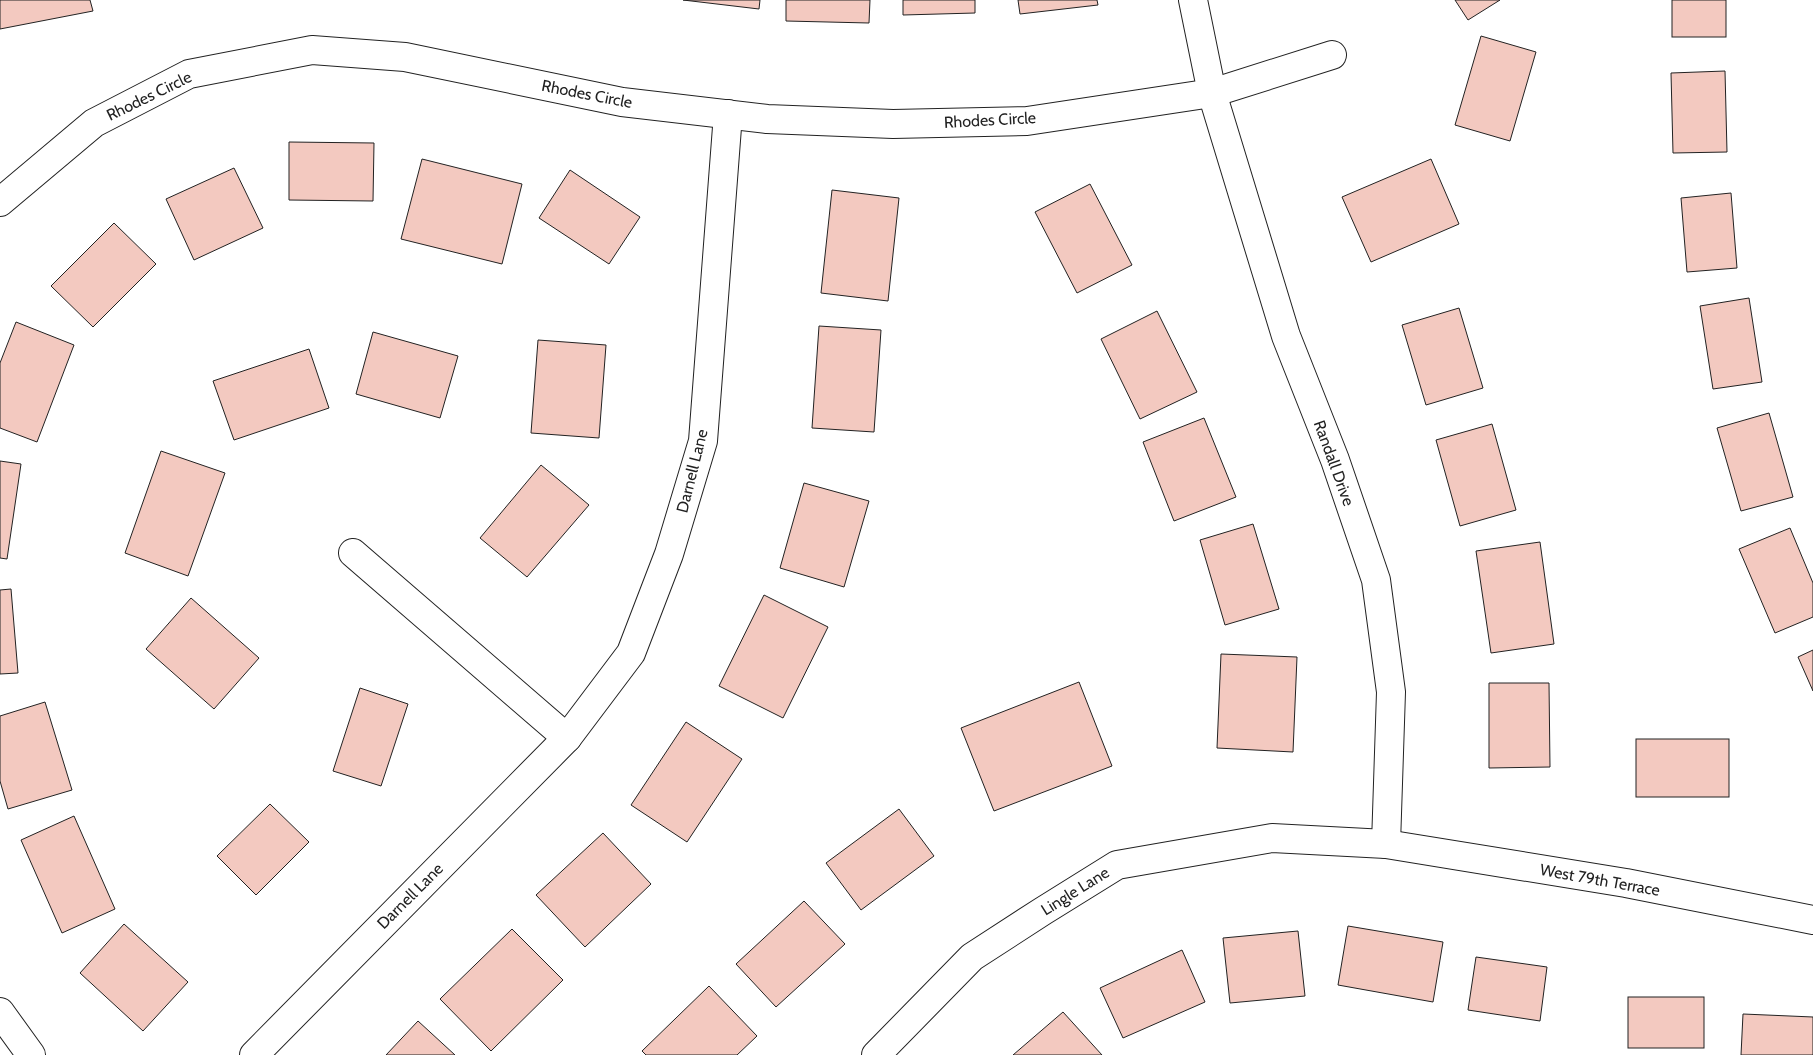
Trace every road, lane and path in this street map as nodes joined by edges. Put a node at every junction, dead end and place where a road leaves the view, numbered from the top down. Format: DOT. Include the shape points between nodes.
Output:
graph roads {
  1 [pos="1193,0"];
  2 [pos="1332,55"];
  3 [pos="1212,93"];
  4 [pos="728,114"];
  5 [pos="1,198"];
  6 [pos="353,553"];
  7 [pos="567,738"];
  8 [pos="1386,844"];
  9 [pos="1813,920"];
  10 [pos="0,1012"];
  11 [pos="31,1055"];
  12 [pos="254,1055"];
  13 [pos="876,1055"];
  1 -- 3 [label="street, Randall Drive"];
  2 -- 3 [label="street"];
  3 -- 4 [label="street, Rhodes Circle" via="1026,121 893,124 767,120"];
  3 -- 8 [label="street, Randall Drive" via="1286,336 1376,580 1391,692"];
  4 -- 5 [label="street, Rhodes Circle" via="622,102 405,58 312,50 189,74 94,123"];
  4 -- 7 [label="street, Darnell Lane" via="703,441 669,554 631,653"];
  6 -- 7 [label="street"];
  7 -- 12 [label="street, Darnell Lane"];
  8 -- 9 [label="street, West 79th Terrace" via="1626,883"];
  8 -- 13 [label="street, Lingle Lane" via="1272,838 1117,865 972,957"];
  10 -- 11 [label="street"];
}
